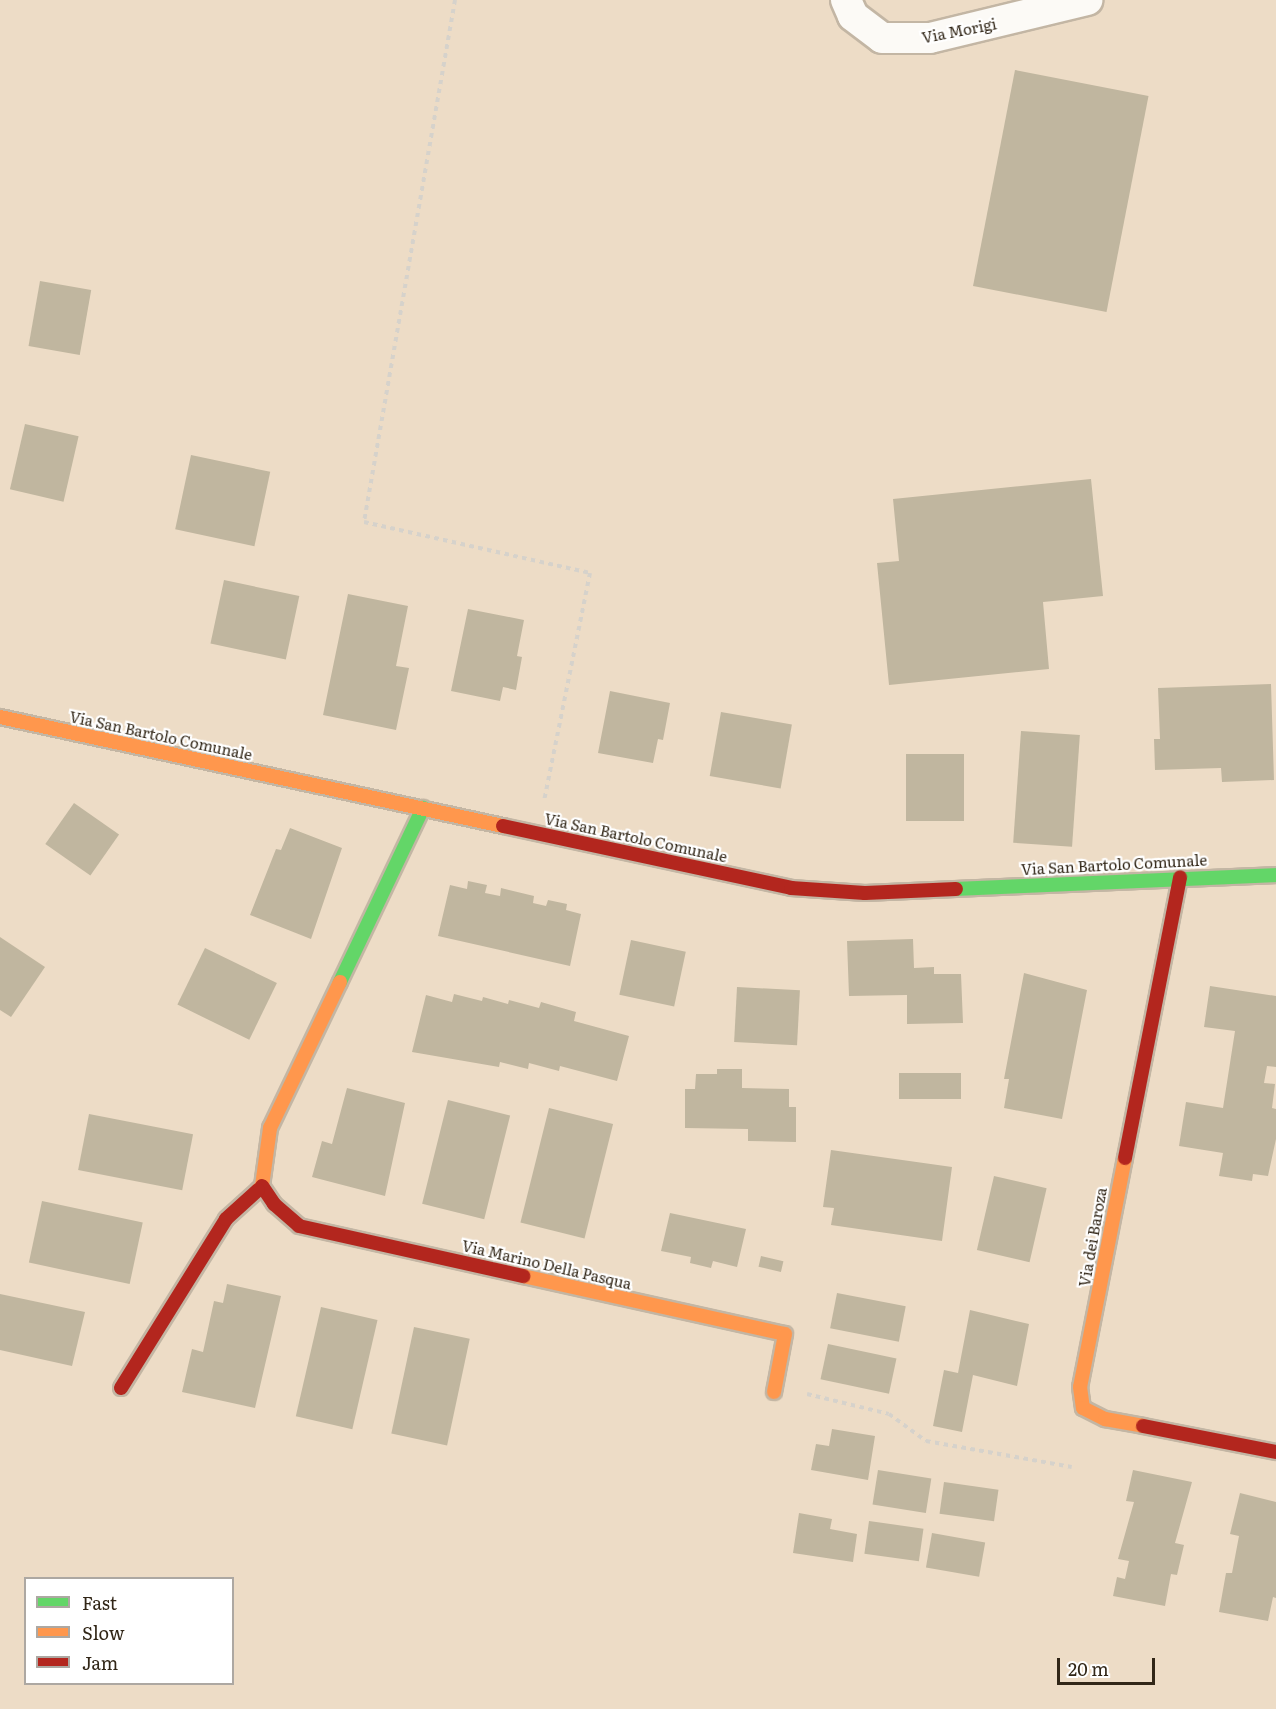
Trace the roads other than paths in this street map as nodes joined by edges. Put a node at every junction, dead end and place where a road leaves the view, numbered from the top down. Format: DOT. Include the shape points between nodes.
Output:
graph roads {
  1 [pos="846,0"];
  2 [pos="1087,0"];
  3 [pos="0,717"];
  4 [pos="423,808"];
  5 [pos="1276,874"];
  6 [pos="1180,878"];
  7 [pos="262,1186"];
  8 [pos="121,1388"];
  9 [pos="774,1389"];
  10 [pos="1276,1452"];
  1 -- 2 [label="street, Via Morigi" via="853,16 882,39 930,39"];
  3 -- 4 [label="street, Via San Bartolo Comunale"];
  4 -- 6 [label="street, Via San Bartolo Comunale" via="791,888 865,893"];
  4 -- 7 [label="street" via="270,1128"];
  5 -- 6 [label="street, Via San Bartolo Comunale"];
  6 -- 10 [label="street, Via dei Baroza" via="1080,1387 1083,1408 1105,1419"];
  7 -- 8 [label="street" via="226,1219"];
  7 -- 9 [label="street, Via Marino Della Pasqua" via="274,1204 299,1226 785,1334"];
}
